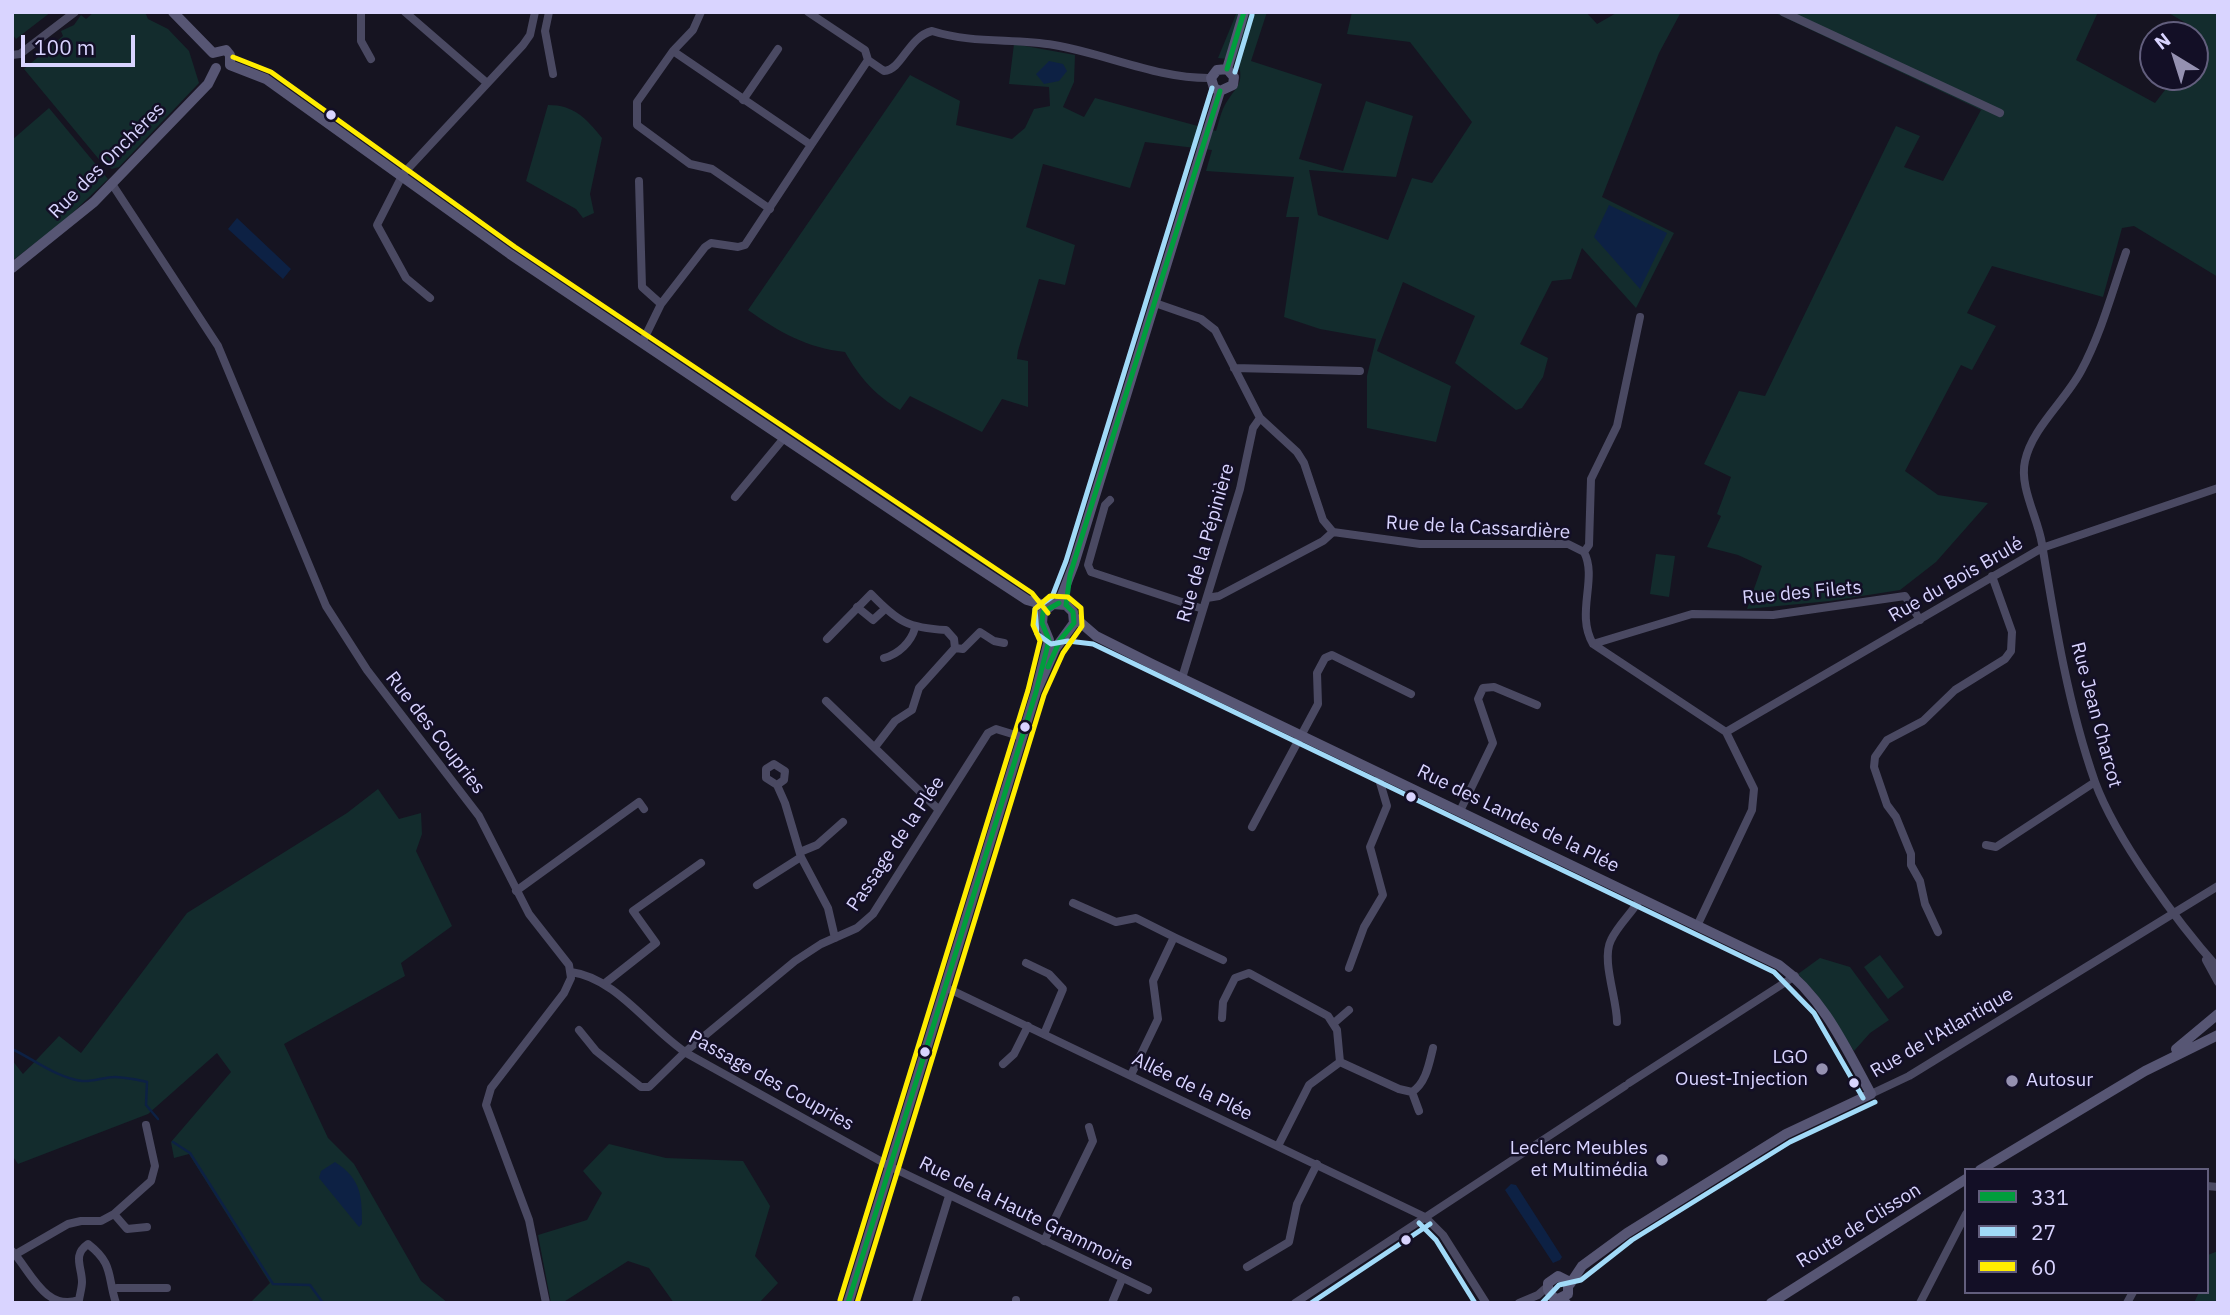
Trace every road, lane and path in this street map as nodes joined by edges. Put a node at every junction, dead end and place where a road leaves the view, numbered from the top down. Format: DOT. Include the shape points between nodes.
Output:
graph roads {
  1 [pos="75,12"];
  2 [pos="173,12"];
  3 [pos="361,12"];
  4 [pos="405,12"];
  5 [pos="535,12"];
  6 [pos="549,12"];
  7 [pos="701,12"];
  8 [pos="808,12"];
  9 [pos="1244,12"];
  10 [pos="1783,12"];
  11 [pos="778,48"];
  12 [pos="673,51"];
  13 [pos="213,53"];
  14 [pos="12,55"];
  15 [pos="371,59"];
  16 [pos="868,60"];
  17 [pos="230,65"];
  18 [pos="216,68"];
  19 [pos="1227,69"];
  20 [pos="553,74"];
  21 [pos="1211,78"];
  22 [pos="487,83"];
  23 [pos="1220,91"];
  24 [pos="743,100"];
  25 [pos="2000,113"];
  26 [pos="811,145"];
  27 [pos="401,178"];
  28 [pos="639,181"];
  29 [pos="112,184"];
  30 [pos="770,209"];
  31 [pos="2126,252"];
  32 [pos="12,268"];
  33 [pos="430,298"];
  34 [pos="1155,303"];
  35 [pos="661,304"];
  36 [pos="1640,317"];
  37 [pos="642,343"];
  38 [pos="1234,368"];
  39 [pos="1360,371"];
  40 [pos="1261,418"];
  41 [pos="784,438"];
  42 [pos="2218,488"];
  43 [pos="735,497"];
  44 [pos="1110,500"];
  45 [pos="1333,532"];
  46 [pos="2042,548"];
  47 [pos="1584,552"];
  48 [pos="1992,576"];
  49 [pos="1207,598"];
  50 [pos="1027,600"];
  51 [pos="1058,605"];
  52 [pos="857,607"];
  53 [pos="886,609"];
  54 [pos="1203,609"];
  55 [pos="1074,617"];
  56 [pos="1041,618"];
  57 [pos="1920,620"];
  58 [pos="915,628"];
  59 [pos="1048,633"];
  60 [pos="1066,634"];
  61 [pos="1096,636"];
  62 [pos="827,639"];
  63 [pos="1004,643"];
  64 [pos="1593,644"];
  65 [pos="955,648"];
  66 [pos="884,658"];
  67 [pos="1182,678"];
  68 [pos="1036,692"];
  69 [pos="1411,694"];
  70 [pos="826,701"];
  71 [pos="1537,705"];
  72 [pos="1726,732"];
  73 [pos="1303,736"];
  74 [pos="1022,737"];
  75 [pos="875,747"];
  76 [pos="1381,773"];
  77 [pos="2095,782"];
  78 [pos="776,785"];
  79 [pos="644,809"];
  80 [pos="939,810"];
  81 [pos="1460,811"];
  82 [pos="843,822"];
  83 [pos="1252,827"];
  84 [pos="1986,845"];
  85 [pos="800,855"];
  86 [pos="701,863"];
  87 [pos="757,886"];
  88 [pos="2218,886"];
  89 [pos="516,891"];
  90 [pos="1640,899"];
  91 [pos="1073,903"];
  92 [pos="2175,914"];
  93 [pos="1697,926"];
  94 [pos="1938,932"];
  95 [pos="1174,937"];
  96 [pos="835,938"];
  97 [pos="2200,948"];
  98 [pos="1223,960"];
  99 [pos="1026,963"];
  100 [pos="1349,968"];
  101 [pos="2218,968"];
  102 [pos="571,972"];
  103 [pos="1795,976"];
  104 [pos="2218,982"];
  105 [pos="604,984"];
  106 [pos="945,987"];
  107 [pos="1349,1010"];
  108 [pos="2218,1014"];
  109 [pos="1222,1018"];
  110 [pos="1617,1022"];
  111 [pos="1334,1023"];
  112 [pos="1028,1026"];
  113 [pos="579,1030"];
  114 [pos="1044,1034"];
  115 [pos="2218,1035"];
  116 [pos="1433,1048"];
  117 [pos="685,1052"];
  118 [pos="1340,1062"];
  119 [pos="1003,1064"];
  120 [pos="2145,1071"];
  121 [pos="1131,1075"];
  122 [pos="1412,1092"];
  123 [pos="1871,1094"];
  124 [pos="1419,1111"];
  125 [pos="146,1125"];
  126 [pos="1089,1127"];
  127 [pos="1101,1129"];
  128 [pos="1093,1141"];
  129 [pos="1278,1146"];
  130 [pos="1317,1164"];
  131 [pos="890,1166"];
  132 [pos="1983,1168"];
  133 [pos="1964,1180"];
  134 [pos="948,1196"];
  135 [pos="114,1214"];
  136 [pos="1425,1217"];
  137 [pos="1964,1218"];
  138 [pos="147,1227"];
  139 [pos="1044,1241"];
  140 [pos="14,1252"];
  141 [pos="1247,1267"];
  142 [pos="1122,1279"];
  143 [pos="1568,1283"];
  144 [pos="167,1288"];
  145 [pos="115,1289"];
  146 [pos="1148,1290"];
  147 [pos="1559,1298"];
  148 [pos="45,1299"];
  149 [pos="116,1303"];
  150 [pos="546,1303"];
  151 [pos="848,1303"];
  152 [pos="916,1303"];
  153 [pos="1112,1303"];
  154 [pos="1295,1303"];
  155 [pos="1486,1303"];
  156 [pos="1519,1303"];
  157 [pos="1533,1303"];
  158 [pos="1770,1303"];
  159 [pos="1920,1303"];
  1 -- 14 [label="street" via="20,54"];
  2 -- 13 [label="street"];
  3 -- 15 [label="street" via="360,41"];
  4 -- 22 [label="street"];
  5 -- 22 [label="street" via="530,35"];
  6 -- 20 [label="street" via="545,31"];
  7 -- 12 [label="street"];
  8 -- 16 [label="street" via="865,50"];
  9 -- 19 [label="street"];
  10 -- 25 [label="street"];
  11 -- 24 [label="street"];
  12 -- 24 [label="street"];
  12 -- 30 [label="street" via="638,102 637,125 690,164 712,169"];
  13 -- 17 [label="street" via="226,50"];
  13 -- 18 [label="street"];
  16 -- 21 [label="street" via="889,72 914,40 932,31 960,39 1052,44 1174,76"];
  16 -- 26 [label="street"];
  17 -- 18 [label="street"];
  17 -- 27 [label="street" via="266,79"];
  18 -- 29 [label="street, Rue des Onchères" via="208,84"];
  19 -- 21 [label="street" via="1217,70"];
  19 -- 23 [label="street" via="1234,77 1233,85"];
  21 -- 23 [label="street"];
  22 -- 27 [label="street"];
  23 -- 34 [label="street"];
  24 -- 26 [label="street"];
  26 -- 30 [label="street"];
  27 -- 33 [label="street" via="377,225 406,278"];
  27 -- 37 [label="street"];
  28 -- 35 [label="street" via="642,287"];
  29 -- 32 [label="street, Rue des Onchères"];
  29 -- 89 [label="street, Rue des Coupries" via="218,346 315,584 338,627 465,794"];
  30 -- 35 [label="street" via="742,248 711,243 705,247"];
  31 -- 46 [label="street, Rue Jean Charcot" via="2080,373 2025,458 2025,481"];
  34 -- 38 [label="street" via="1209,324 1224,343"];
  34 -- 51 [label="street"];
  35 -- 37 [label="street"];
  36 -- 47 [label="street" via="1617,426 1591,479 1589,545"];
  37 -- 41 [label="street"];
  38 -- 39 [label="street"];
  38 -- 40 [label="street"];
  40 -- 45 [label="street" via="1304,463 1323,520"];
  40 -- 49 [label="street, Rue de la Pépinière" via="1253,428"];
  41 -- 43 [label="street"];
  41 -- 50 [label="street"];
  42 -- 46 [label="street, Rue du Bois Brulé"];
  44 -- 54 [label="street" via="1088,565 1091,572"];
  45 -- 47 [label="street, Rue de la Cassardière" via="1420,544 1568,544"];
  45 -- 49 [label="street" via="1219,596"];
  46 -- 48 [label="street, Rue du Bois Brulé"];
  46 -- 77 [label="street, Rue Jean Charcot" via="2066,679"];
  47 -- 64 [label="street, Rue de la Cassardière" via="1588,565 1584,621"];
  48 -- 57 [label="street, Rue du Bois Brulé"];
  48 -- 94 [label="street" via="2012,632 2011,651 1955,690 1923,721 1887,740 1875,757 1887,805 1911,854 1910,865"];
  49 -- 54 [label="street, Rue de la Pépinière"];
  50 -- 51 [label="street"];
  50 -- 56 [label="street"];
  51 -- 55 [label="street, Rue des Landes de la Plée"];
  51 -- 56 [label="street"];
  52 -- 53 [label="street" via="873,620"];
  52 -- 53 [label="street" via="871,594"];
  52 -- 62 [label="street"];
  53 -- 58 [label="street"];
  54 -- 67 [label="street, Rue de la Pépinière"];
  55 -- 60 [label="street"];
  55 -- 61 [label="street, Rue des Landes de la Plée"];
  56 -- 59 [label="street"];
  57 -- 64 [label="street, Rue des Filets" via="1905,596 1773,615 1692,614"];
  57 -- 72 [label="street, Rue du Bois Brulé"];
  58 -- 65 [label="street" via="946,630"];
  58 -- 66 [label="street" via="912,639"];
  59 -- 60 [label="street, Rue des Landes de la Plée"];
  59 -- 68 [label="street"];
  60 -- 61 [label="street, Rue des Landes de la Plée"];
  60 -- 68 [label="street"];
  61 -- 67 [label="street, Rue des Landes de la Plée"];
  63 -- 65 [label="street" via="980,632 963,649"];
  64 -- 72 [label="street"];
  65 -- 75 [label="street" via="919,688 912,710 895,721"];
  67 -- 73 [label="street, Rue des Landes de la Plée"];
  68 -- 74 [label="street"];
  69 -- 73 [label="street" via="1328,656 1317,673 1319,701"];
  70 -- 75 [label="street"];
  71 -- 81 [label="street" via="1494,687 1483,688 1478,699 1493,743"];
  72 -- 93 [label="street" via="1754,789 1754,799"];
  73 -- 76 [label="street, Rue des Landes de la Plée"];
  73 -- 83 [label="street"];
  74 -- 80 [label="street, Passage de la Plée" via="996,729 988,733"];
  74 -- 106 [label="street"];
  75 -- 80 [label="street"];
  76 -- 81 [label="street, Rue des Landes de la Plée"];
  76 -- 100 [label="street" via="1387,806 1370,848 1383,895 1364,927"];
  77 -- 84 [label="street" via="1996,847"];
  77 -- 92 [label="street, Rue Jean Charcot" via="2121,836"];
  78 -- 85 [label="street" via="790,813"];
  79 -- 89 [label="street" via="639,802"];
  80 -- 96 [label="street, Passage de la Plée" via="873,914"];
  81 -- 90 [label="street, Rue des Landes de la Plée"];
  82 -- 85 [label="street"];
  85 -- 87 [label="street"];
  85 -- 96 [label="street" via="823,896"];
  86 -- 105 [label="street" via="633,911 656,943"];
  88 -- 92 [label="street, Rue de l'Atlantique"];
  89 -- 102 [label="street, Rue des Coupries"];
  90 -- 93 [label="street, Rue des Landes de la Plée"];
  90 -- 110 [label="street" via="1606,950"];
  91 -- 95 [label="street" via="1116,922 1136,918"];
  92 -- 97 [label="street, Rue Jean Charcot"];
  92 -- 123 [label="street, Rue de l'Atlantique" via="1909,1076"];
  93 -- 103 [label="street, Rue des Landes de la Plée"];
  95 -- 98 [label="street"];
  95 -- 121 [label="street" via="1153,981 1158,1019"];
  96 -- 117 [label="street, Passage de la Plée" via="795,961"];
  97 -- 101 [label="street, Rue Jean Charcot"];
  97 -- 104 [label="street, Rue Jean Charcot"];
  99 -- 114 [label="street" via="1049,974 1063,989"];
  102 -- 105 [label="street, Passage des Coupries"];
  102 -- 150 [label="street" via="565,993 491,1088 486,1105 528,1220"];
  103 -- 123 [label="street, Rue des Landes de la Plée" via="1819,1004"];
  103 -- 136 [label="street"];
  105 -- 117 [label="street, Passage des Coupries"];
  106 -- 112 [label="street, Allée de la Plée"];
  106 -- 131 [label="street"];
  107 -- 111 [label="street"];
  108 -- 120 [label="street"];
  109 -- 111 [label="street" via="1223,1002 1235,978 1250,973"];
  111 -- 118 [label="street"];
  112 -- 114 [label="street, Allée de la Plée"];
  112 -- 119 [label="street" via="1014,1054"];
  113 -- 117 [label="street, Passage de la Plée" via="596,1051 641,1087 649,1087"];
  114 -- 121 [label="street, Allée de la Plée"];
  115 -- 120 [label="street"];
  116 -- 122 [label="street" via="1428,1070"];
  117 -- 131 [label="street, Passage des Coupries"];
  118 -- 122 [label="street"];
  118 -- 129 [label="street" via="1309,1085"];
  120 -- 132 [label="street"];
  121 -- 129 [label="street, Allée de la Plée"];
  122 -- 124 [label="street"];
  123 -- 143 [label="street, Rue de l'Atlantique" via="1786,1134 1626,1233"];
  125 -- 135 [label="street" via="155,1175"];
  126 -- 128 [label="street"];
  127 -- 128 [label="street"];
  128 -- 139 [label="street"];
  129 -- 130 [label="street, Allée de la Plée"];
  130 -- 136 [label="street, Allée de la Plée"];
  130 -- 141 [label="street" via="1297,1204 1289,1242"];
  131 -- 134 [label="street, Rue de la Haute Grammoire"];
  131 -- 151 [label="street"];
  133 -- 158 [label="street, Route de Clisson"];
  134 -- 139 [label="street, Rue de la Haute Grammoire"];
  134 -- 152 [label="street"];
  135 -- 138 [label="street" via="127,1228"];
  135 -- 140 [label="street" via="101,1221 68,1224"];
  136 -- 154 [label="street"];
  136 -- 155 [label="street" via="1443,1235"];
  137 -- 159 [label="street"];
  139 -- 142 [label="street, Rue de la Haute Grammoire"];
  140 -- 148 [label="street"];
  142 -- 146 [label="street, Rue de la Haute Grammoire"];
  142 -- 153 [label="street"];
  143 -- 147 [label="street"];
  143 -- 147 [label="street, Rue de l'Atlantique" via="1554,1277"];
  144 -- 145 [label="street"];
  145 -- 148 [label="street" via="103,1258 88,1244 77,1262 82,1281 79,1300"];
  145 -- 149 [label="street"];
  147 -- 156 [label="street" via="1538,1295"];
  147 -- 157 [label="street"];
}
